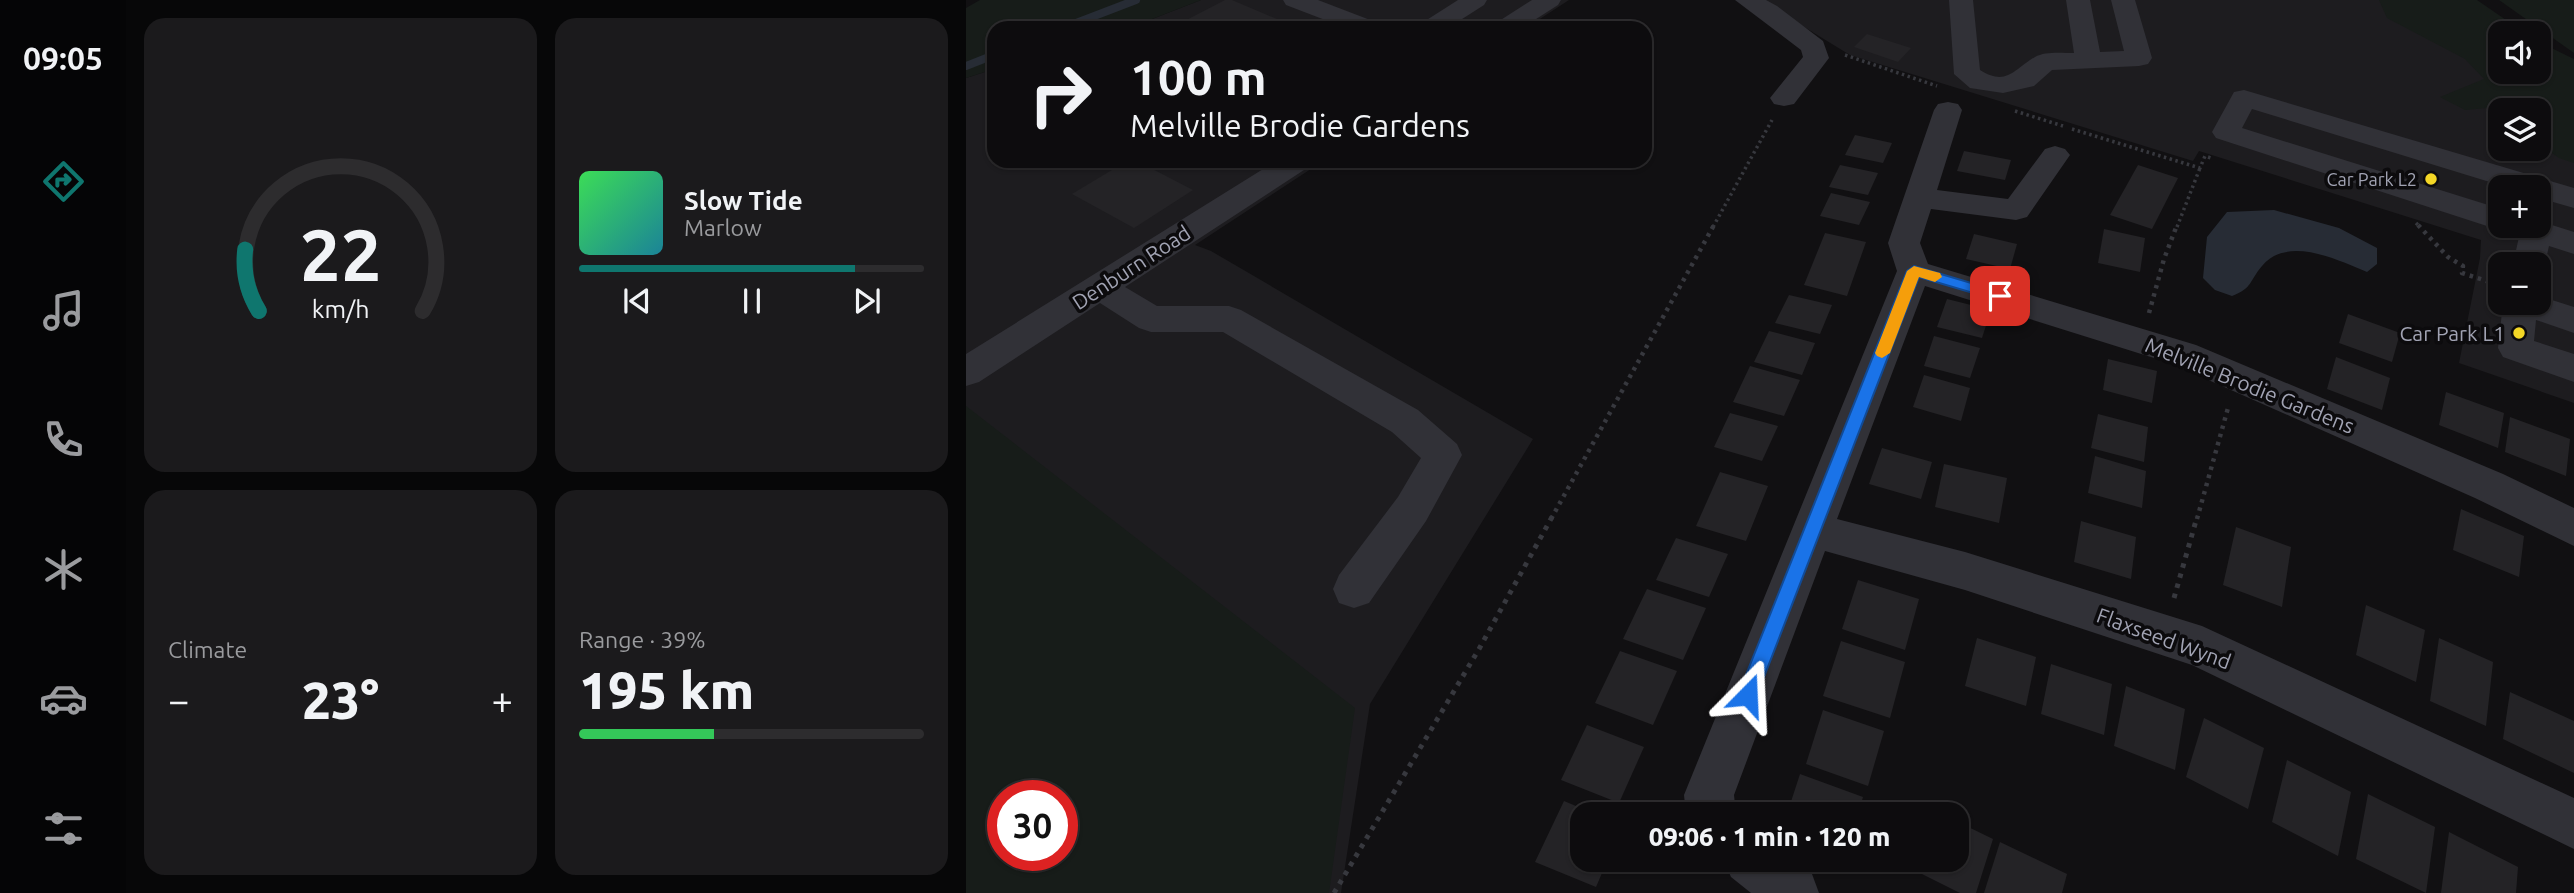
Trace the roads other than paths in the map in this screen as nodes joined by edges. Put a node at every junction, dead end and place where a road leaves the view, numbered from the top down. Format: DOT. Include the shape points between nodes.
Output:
graph roads {
  1 [pos="1295,0"];
  2 [pos="1475,0"];
  3 [pos="1549,0"];
  4 [pos="1747,0"];
  5 [pos="1962,0"];
  6 [pos="2078,0"];
  7 [pos="2123,0"];
  8 [pos="1350,21"];
  9 [pos="1443,21"];
  10 [pos="1516,21"];
  11 [pos="2088,59"];
  12 [pos="1784,98"];
  13 [pos="1943,98"];
  14 [pos="2056,155"];
  15 [pos="1286,168"];
  16 [pos="2499,175"];
  17 [pos="2551,191"];
  18 [pos="1919,198"];
  19 [pos="2574,198"];
  20 [pos="2488,216"];
  21 [pos="2551,236"];
  22 [pos="2574,243"];
  23 [pos="1914,271"];
  24 [pos="1100,287"];
  25 [pos="2551,313"];
  26 [pos="2520,315"];
  27 [pos="2574,320"];
  28 [pos="2574,368"];
  29 [pos="966,372"];
  30 [pos="2574,528"];
  31 [pos="1813,530"];
  32 [pos="1354,589"];
  33 [pos="1710,802"];
  34 [pos="2574,824"];
  35 [pos="1766,872"];
  36 [pos="1793,893"];
  1 -- 8 [label="street"];
  2 -- 9 [label="street"];
  3 -- 10 [label="street"];
  4 -- 12 [label="street" via="1814,47 1816,58"];
  5 -- 11 [label="street" via="1967,74 1980,82 2003,85 2024,80 2045,62"];
  6 -- 11 [label="street"];
  7 -- 11 [label="street" via="2139,58"];
  13 -- 18 [label="street"];
  14 -- 18 [label="street" via="2016,210"];
  15 -- 24 [label="street, Denburn Road"];
  16 -- 20 [label="street" via="2244,98 2226,132"];
  17 -- 19 [label="street"];
  18 -- 23 [label="street" via="1904,243"];
  21 -- 22 [label="street"];
  23 -- 30 [label="street, Melville Brodie Gardens" via="2183,354 2489,486"];
  23 -- 31 [label="street"];
  24 -- 29 [label="street, Denburn Road"];
  24 -- 32 [label="street" via="1151,319 1229,319 1405,421 1443,455 1412,509"];
  25 -- 27 [label="street"];
  26 -- 28 [label="street" via="2516,348"];
  31 -- 33 [label="street"];
  31 -- 34 [label="street, Flaxseed Wynd" via="1965,571 2203,647"];
  35 -- 36 [label="street"];
}
